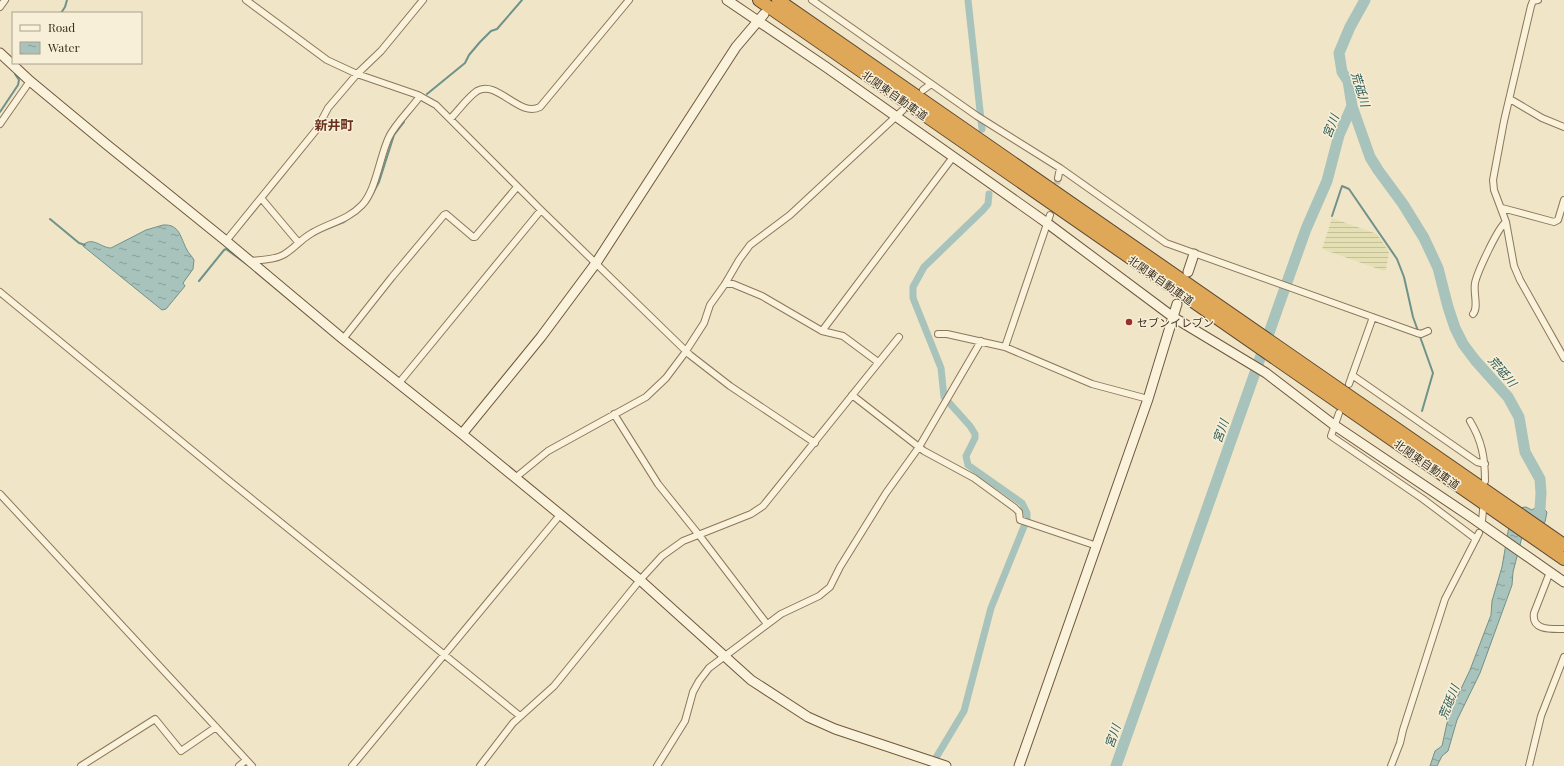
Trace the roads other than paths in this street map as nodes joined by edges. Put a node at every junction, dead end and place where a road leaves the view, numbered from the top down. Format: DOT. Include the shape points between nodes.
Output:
graph roads {
  1 [pos="5,0"];
  2 [pos="246,0"];
  3 [pos="423,0"];
  4 [pos="629,0"];
  5 [pos="727,0"];
  6 [pos="759,0"];
  7 [pos="778,0"];
  8 [pos="812,0"];
  9 [pos="1538,0"];
  10 [pos="0,7"];
  11 [pos="761,18"];
  12 [pos="0,53"];
  13 [pos="357,74"];
  14 [pos="30,81"];
  15 [pos="930,84"];
  16 [pos="924,90"];
  17 [pos="420,96"];
  18 [pos="1510,99"];
  19 [pos="899,114"];
  20 [pos="451,118"];
  21 [pos="0,124"];
  22 [pos="1564,127"];
  23 [pos="953,158"];
  24 [pos="1060,168"];
  25 [pos="1058,178"];
  26 [pos="517,187"];
  27 [pos="261,198"];
  28 [pos="1564,200"];
  29 [pos="1502,208"];
  30 [pos="541,210"];
  31 [pos="1049,219"];
  32 [pos="1506,222"];
  33 [pos="226,241"];
  34 [pos="298,242"];
  35 [pos="1194,254"];
  36 [pos="250,261"];
  37 [pos="596,263"];
  38 [pos="1188,272"];
  39 [pos="726,284"];
  40 [pos="0,292"];
  41 [pos="1177,304"];
  42 [pos="1473,314"];
  43 [pos="1173,317"];
  44 [pos="1373,317"];
  45 [pos="822,330"];
  46 [pos="1428,331"];
  47 [pos="938,334"];
  48 [pos="1251,335"];
  49 [pos="899,337"];
  50 [pos="343,339"];
  51 [pos="980,341"];
  52 [pos="1005,346"];
  53 [pos="686,350"];
  54 [pos="1278,354"];
  55 [pos="1564,358"];
  56 [pos="878,362"];
  57 [pos="1352,375"];
  58 [pos="398,383"];
  59 [pos="1349,384"];
  60 [pos="852,395"];
  61 [pos="1148,399"];
  62 [pos="1339,413"];
  63 [pos="614,414"];
  64 [pos="1470,421"];
  65 [pos="1334,425"];
  66 [pos="462,434"];
  67 [pos="814,443"];
  68 [pos="919,447"];
  69 [pos="1485,464"];
  70 [pos="515,478"];
  71 [pos="1485,481"];
  72 [pos="0,494"];
  73 [pos="1488,510"];
  74 [pos="560,515"];
  75 [pos="1482,521"];
  76 [pos="699,535"];
  77 [pos="1097,546"];
  78 [pos="1560,550"];
  79 [pos="1547,570"];
  80 [pos="640,580"];
  81 [pos="1564,582"];
  82 [pos="767,624"];
  83 [pos="1564,630"];
  84 [pos="444,655"];
  85 [pos="1564,656"];
  86 [pos="725,658"];
  87 [pos="520,716"];
  88 [pos="216,726"];
  89 [pos="246,760"];
  90 [pos="938,763"];
  91 [pos="81,766"];
  92 [pos="239,766"];
  93 [pos="252,766"];
  94 [pos="352,766"];
  95 [pos="480,766"];
  96 [pos="657,766"];
  97 [pos="1019,766"];
  98 [pos="1391,766"];
  99 [pos="1528,766"];
  1 -- 10 [label="street"];
  2 -- 13 [label="street" via="318,54"];
  3 -- 13 [label="street" via="381,51"];
  4 -- 20 [label="street" via="540,107 531,110 495,91 482,90 468,99"];
  5 -- 11 [label="street"];
  6 -- 48 [label="highway, 北関東自動車道"];
  7 -- 48 [label="highway, 北関東自動車道"];
  8 -- 15 [label="street"];
  9 -- 18 [label="street" via="1533,1 1531,6"];
  11 -- 19 [label="street" via="826,67"];
  11 -- 37 [label="street" via="736,47"];
  12 -- 14 [label="street"];
  13 -- 17 [label="street"];
  13 -- 27 [label="street" via="328,108 317,129"];
  14 -- 21 [label="street"];
  14 -- 33 [label="street"];
  15 -- 16 [label="street"];
  15 -- 24 [label="street"];
  17 -- 20 [label="street" via="433,102"];
  17 -- 34 [label="street" via="389,135 364,204 343,219"];
  18 -- 22 [label="street" via="1542,118"];
  18 -- 29 [label="street" via="1493,180 1494,190"];
  19 -- 23 [label="street"];
  19 -- 39 [label="street" via="790,215 750,245 738,260"];
  20 -- 26 [label="street"];
  23 -- 31 [label="street"];
  23 -- 45 [label="street"];
  24 -- 25 [label="street"];
  24 -- 35 [label="street" via="1166,243"];
  26 -- 30 [label="street"];
  26 -- 50 [label="street" via="473,238 446,214 444,215"];
  27 -- 33 [label="street"];
  27 -- 34 [label="street"];
  28 -- 29 [label="street" via="1558,220 1554,222"];
  29 -- 32 [label="street"];
  30 -- 37 [label="street"];
  30 -- 58 [label="street"];
  31 -- 43 [label="street"];
  31 -- 52 [label="street"];
  32 -- 42 [label="street" via="1496,235 1478,274"];
  32 -- 55 [label="street" via="1514,266"];
  33 -- 36 [label="street"];
  34 -- 36 [label="street" via="282,256"];
  35 -- 38 [label="street"];
  35 -- 44 [label="street"];
  36 -- 50 [label="street"];
  37 -- 53 [label="street"];
  37 -- 66 [label="street" via="541,337"];
  39 -- 45 [label="street" via="733,284 762,296"];
  39 -- 53 [label="street" via="710,305 704,323"];
  40 -- 84 [label="street"];
  41 -- 43 [label="street"];
  43 -- 61 [label="street"];
  43 -- 65 [label="street" via="1249,362"];
  44 -- 46 [label="street" via="1419,334"];
  44 -- 57 [label="street"];
  45 -- 56 [label="street" via="843,336"];
  47 -- 51 [label="street"];
  48 -- 54 [label="highway, 北関東自動車道"];
  49 -- 56 [label="street"];
  50 -- 58 [label="street"];
  51 -- 52 [label="street"];
  51 -- 68 [label="street"];
  52 -- 61 [label="street" via="1092,384"];
  53 -- 63 [label="street" via="652,393"];
  53 -- 67 [label="street" via="713,374"];
  54 -- 73 [label="highway, 北関東自動車道"];
  54 -- 78 [label="highway, 北関東自動車道" via="1493,496"];
  56 -- 60 [label="street"];
  57 -- 59 [label="street"];
  57 -- 69 [label="street" via="1477,462"];
  58 -- 66 [label="street"];
  60 -- 67 [label="street"];
  60 -- 68 [label="street"];
  61 -- 77 [label="street"];
  62 -- 65 [label="street"];
  63 -- 70 [label="street" via="548,451"];
  63 -- 76 [label="street" via="658,484"];
  64 -- 69 [label="street" via="1480,438"];
  65 -- 79 [label="street"];
  65 -- 98 [label="street" via="1331,436 1478,536 1445,599"];
  66 -- 70 [label="street"];
  67 -- 76 [label="street" via="762,506 752,514"];
  68 -- 77 [label="street" via="974,478 1015,508 1019,512 1020,520"];
  68 -- 82 [label="street" via="886,493 830,587 819,596 781,614"];
  69 -- 71 [label="street"];
  70 -- 74 [label="street"];
  72 -- 88 [label="street"];
  73 -- 75 [label="street"];
  73 -- 78 [label="highway, 北関東自動車道"];
  74 -- 80 [label="street"];
  74 -- 84 [label="street"];
  76 -- 80 [label="street" via="683,541 668,551"];
  76 -- 82 [label="street"];
  77 -- 97 [label="street"];
  79 -- 81 [label="street"];
  79 -- 83 [label="street" via="1534,619 1541,628"];
  80 -- 86 [label="street"];
  80 -- 87 [label="street" via="554,686"];
  82 -- 86 [label="street"];
  84 -- 87 [label="street"];
  84 -- 94 [label="street"];
  85 -- 99 [label="street" via="1541,716"];
  86 -- 90 [label="street" via="751,680 808,717 835,729"];
  86 -- 96 [label="street" via="709,668 699,681 693,692 685,721"];
  87 -- 95 [label="street"];
  88 -- 89 [label="street"];
  88 -- 91 [label="street" via="182,751 155,719"];
  89 -- 92 [label="street"];
  89 -- 93 [label="street"];
}
